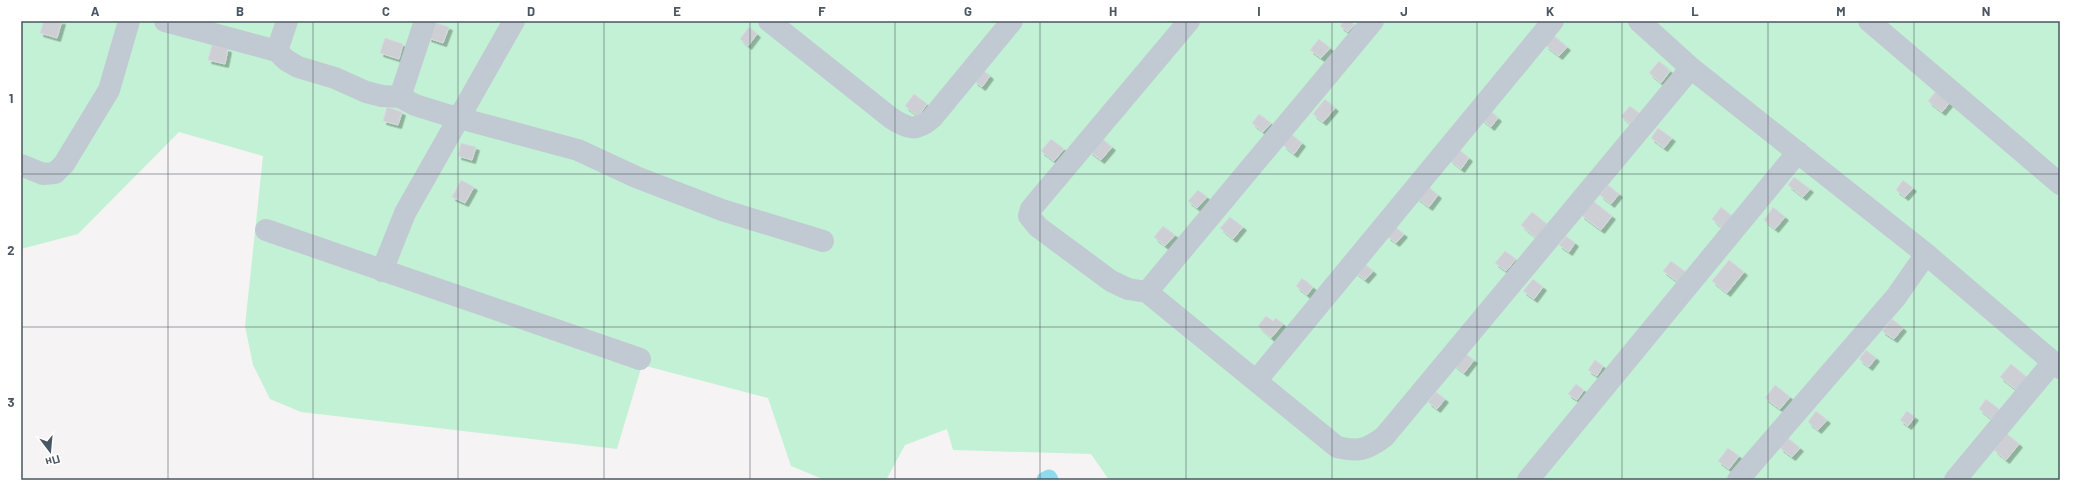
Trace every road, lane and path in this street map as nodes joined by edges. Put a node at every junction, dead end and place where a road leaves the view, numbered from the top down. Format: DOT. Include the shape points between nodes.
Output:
graph roads {
  1 [pos="165,21"];
  2 [pos="287,21"];
  3 [pos="425,21"];
  4 [pos="514,21"];
  5 [pos="769,21"];
  6 [pos="1012,21"];
  7 [pos="1189,21"];
  8 [pos="1373,21"];
  9 [pos="1554,21"];
  10 [pos="1639,21"];
  11 [pos="1868,21"];
  12 [pos="122,23"];
  13 [pos="794,28"];
  14 [pos="277,51"];
  15 [pos="1691,68"];
  16 [pos="400,97"];
  17 [pos="458,118"];
  18 [pos="1798,152"];
  19 [pos="21,165"];
  20 [pos="2060,184"];
  21 [pos="266,230"];
  22 [pos="823,241"];
  23 [pos="1926,254"];
  24 [pos="382,271"];
  25 [pos="1148,292"];
  26 [pos="640,359"];
  27 [pos="2056,365"];
  28 [pos="1256,381"];
  29 [pos="1528,480"];
  30 [pos="1738,480"];
  31 [pos="1954,480"];
  1 -- 14 [label="street"];
  2 -- 14 [label="street"];
  3 -- 16 [label="street"];
  4 -- 17 [label="street"];
  5 -- 13 [label="street"];
  6 -- 13 [label="street" via="932,118 924,125 913,129 891,118"];
  7 -- 25 [label="street" via="1035,204 1029,216 1038,227 1111,281 1128,289"];
  8 -- 25 [label="street"];
  9 -- 28 [label="street"];
  10 -- 15 [label="street"];
  11 -- 20 [label="street"];
  12 -- 19 [label="street" via="109,90 64,164 55,174 43,174"];
  14 -- 16 [label="street" via="298,67 334,78 366,92"];
  15 -- 18 [label="street"];
  15 -- 28 [label="street" via="1384,437 1370,447 1353,451 1337,447"];
  16 -- 17 [label="street" via="415,105"];
  17 -- 22 [label="street" via="578,150 636,177 722,210"];
  17 -- 24 [label="street" via="405,213"];
  18 -- 23 [label="street"];
  18 -- 29 [label="street"];
  21 -- 24 [label="street"];
  23 -- 27 [label="street"];
  23 -- 30 [label="street" via="1896,297"];
  24 -- 26 [label="street"];
  25 -- 28 [label="street"];
  27 -- 31 [label="street"];
}
